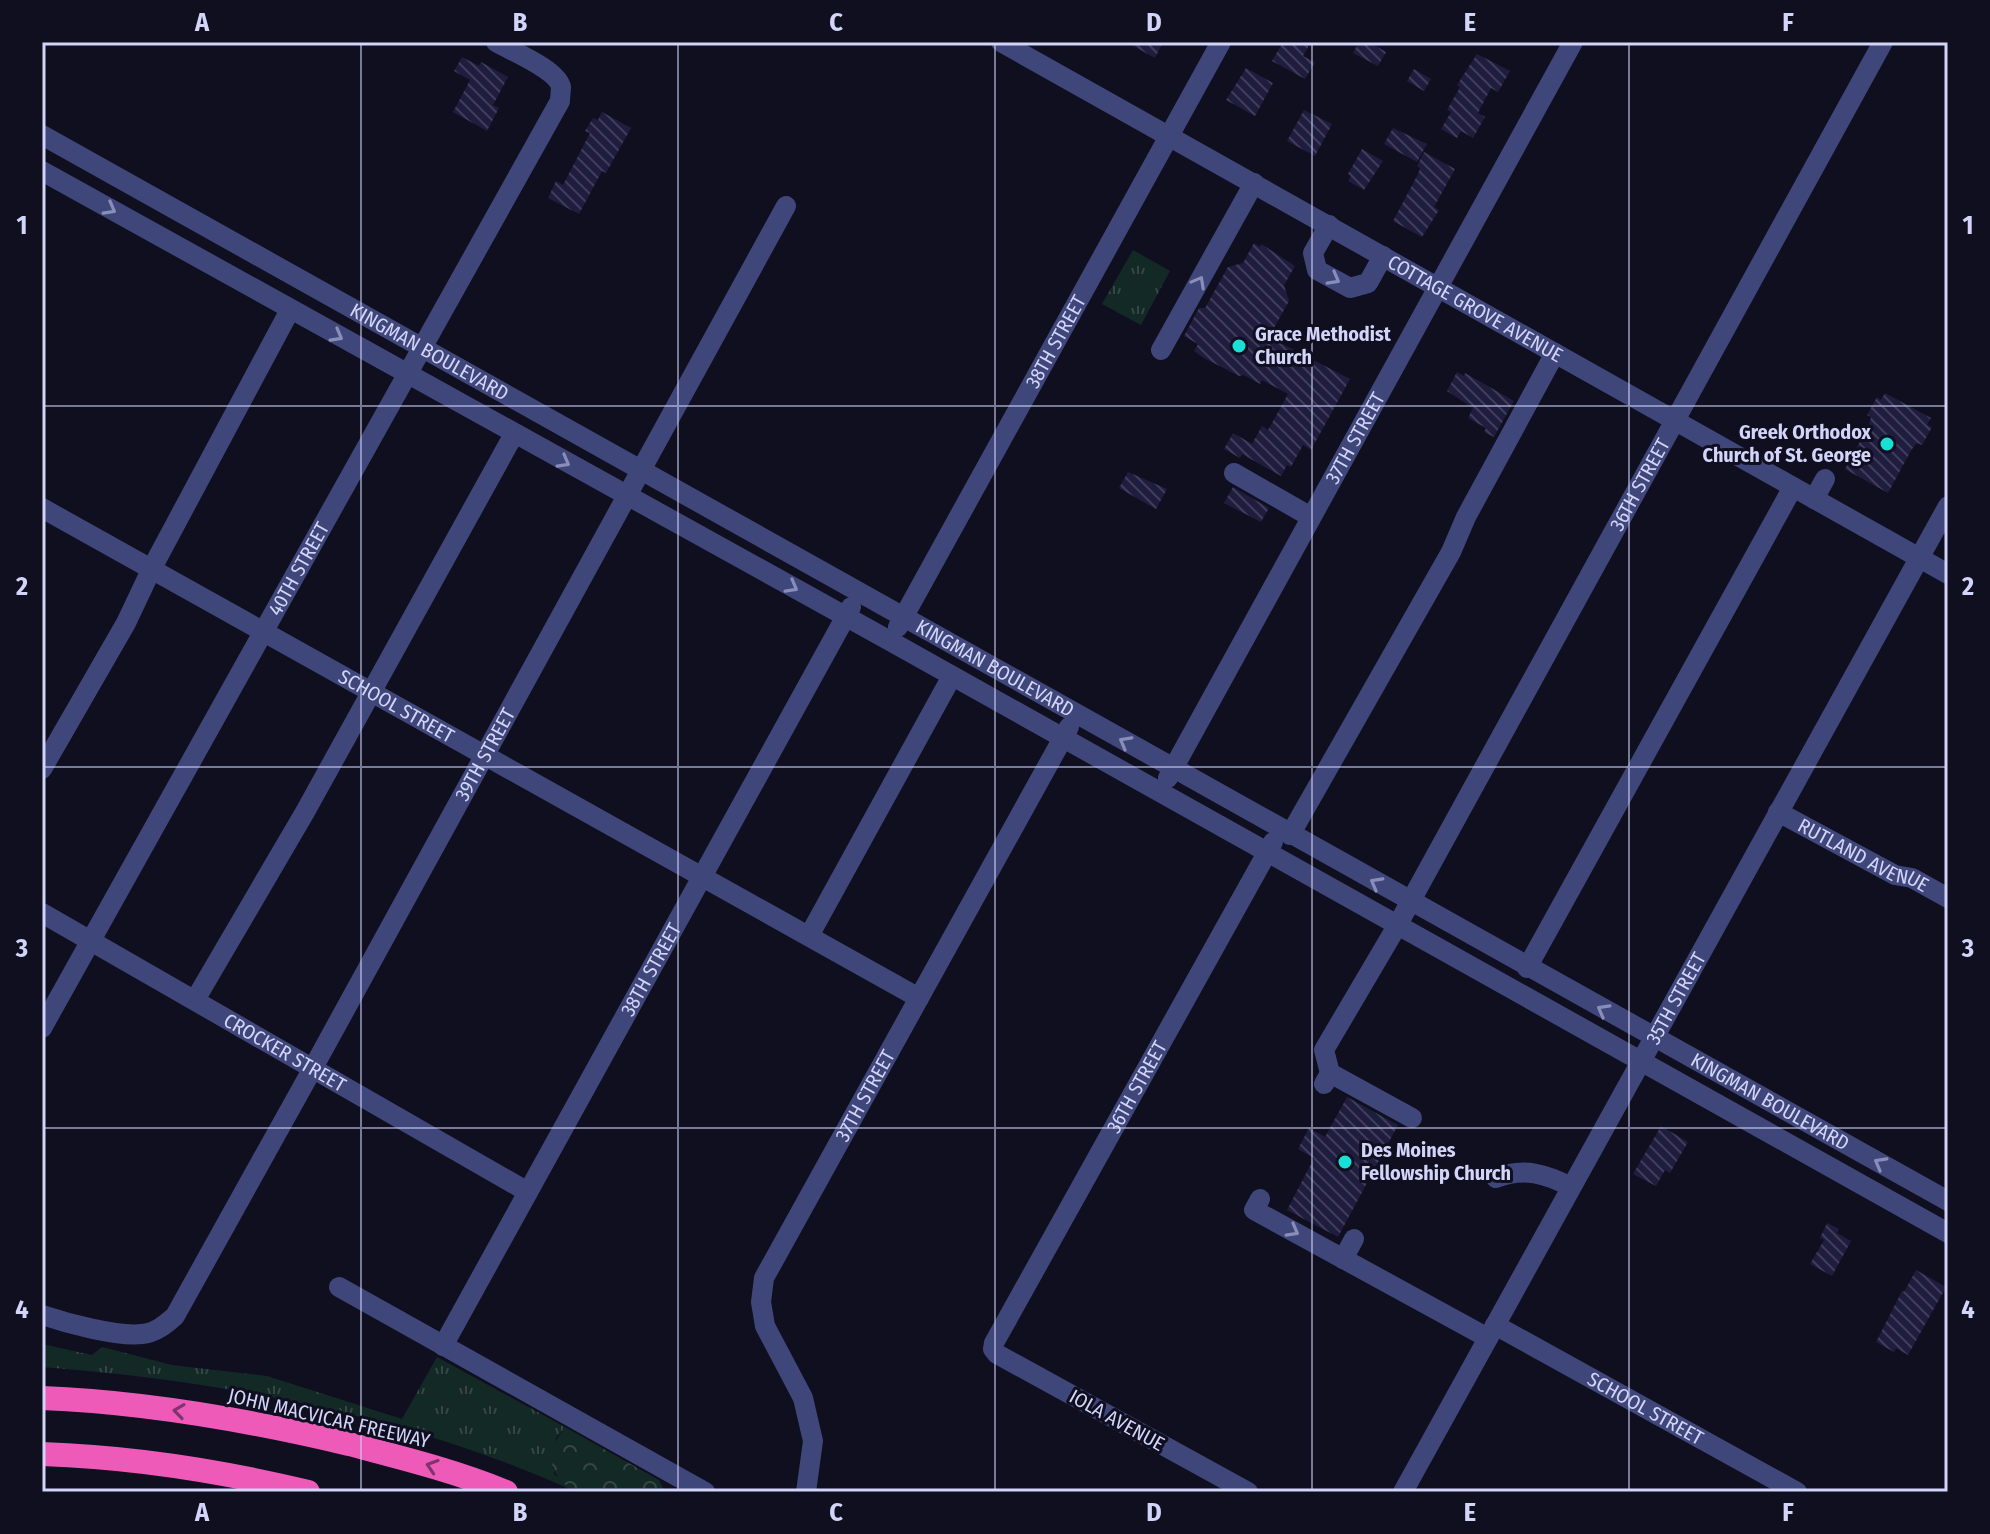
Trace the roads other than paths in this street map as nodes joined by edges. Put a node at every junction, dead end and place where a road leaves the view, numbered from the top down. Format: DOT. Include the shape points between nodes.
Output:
graph roads {
  1 [pos="496,42"];
  2 [pos="1001,42"];
  3 [pos="1221,42"];
  4 [pos="1573,42"];
  5 [pos="1883,42"];
  6 [pos="42,135"];
  7 [pos="1169,136"];
  8 [pos="42,171"];
  9 [pos="1254,183"];
  10 [pos="786,206"];
  11 [pos="1329,225"];
  12 [pos="1383,256"];
  13 [pos="1438,287"];
  14 [pos="290,310"];
  15 [pos="422,347"];
  16 [pos="1161,350"];
  17 [pos="1555,353"];
  18 [pos="407,375"];
  19 [pos="1675,421"];
  20 [pos="514,434"];
  21 [pos="641,470"];
  22 [pos="1234,473"];
  23 [pos="1825,479"];
  24 [pos="1793,487"];
  25 [pos="627,497"];
  26 [pos="1814,499"];
  27 [pos="1948,506"];
  28 [pos="42,508"];
  29 [pos="1311,517"];
  30 [pos="1919,558"];
  31 [pos="152,568"];
  32 [pos="1948,574"];
  33 [pos="858,593"];
  34 [pos="846,616"];
  35 [pos="902,618"];
  36 [pos="264,631"];
  37 [pos="890,641"];
  38 [pos="952,676"];
  39 [pos="372,691"];
  40 [pos="1075,715"];
  41 [pos="1063,738"];
  42 [pos="485,755"];
  43 [pos="42,769"];
  44 [pos="1173,769"];
  45 [pos="1160,792"];
  46 [pos="1778,812"];
  47 [pos="1285,832"];
  48 [pos="1267,853"];
  49 [pos="702,876"];
  50 [pos="1948,898"];
  51 [pos="1410,902"];
  52 [pos="42,913"];
  53 [pos="1397,926"];
  54 [pos="809,936"];
  55 [pos="91,941"];
  56 [pos="1527,968"];
  57 [pos="919,998"];
  58 [pos="195,1000"];
  59 [pos="42,1028"];
  60 [pos="1653,1038"];
  61 [pos="1640,1062"];
  62 [pos="313,1068"];
  63 [pos="1412,1118"];
  64 [pos="1496,1178"];
  65 [pos="1571,1187"];
  66 [pos="528,1192"];
  67 [pos="1260,1199"];
  68 [pos="1948,1201"];
  69 [pos="1948,1233"];
  70 [pos="1354,1239"];
  71 [pos="1343,1259"];
  72 [pos="339,1287"];
  73 [pos="42,1315"];
  74 [pos="1492,1332"];
  75 [pos="994,1343"];
  76 [pos="443,1346"];
  77 [pos="42,1398"];
  78 [pos="42,1454"];
  79 [pos="308,1492"];
  80 [pos="506,1492"];
  81 [pos="705,1492"];
  82 [pos="806,1492"];
  83 [pos="1248,1492"];
  84 [pos="1403,1492"];
  85 [pos="1797,1492"];
  1 -- 15 [label="street, 40TH STREET" via="557,78 560,101"];
  2 -- 7 [label="street, COTTAGE GROVE AVENUE"];
  3 -- 7 [label="street, 38TH STREET"];
  4 -- 13 [label="street, 37TH STREET"];
  5 -- 19 [label="street, 36TH STREET"];
  6 -- 15 [label="street, KINGMAN BOULEVARD"];
  7 -- 9 [label="street, COTTAGE GROVE AVENUE"];
  7 -- 35 [label="street, 38TH STREET"];
  8 -- 14 [label="street, KINGMAN BOULEVARD, one-way"];
  9 -- 11 [label="street, COTTAGE GROVE AVENUE"];
  16 -- 9 [label="street, one-way"];
  10 -- 21 [label="street, 39TH STREET"];
  11 -- 12 [label="street, COTTAGE GROVE AVENUE"];
  11 -- 12 [label="street, one-way" via="1313,253 1317,270 1350,288 1368,283"];
  12 -- 13 [label="street, COTTAGE GROVE AVENUE"];
  13 -- 17 [label="street, COTTAGE GROVE AVENUE"];
  13 -- 29 [label="street, 37TH STREET"];
  14 -- 18 [label="street, KINGMAN BOULEVARD, one-way"];
  14 -- 31 [label="street"];
  15 -- 18 [label="street, 40TH STREET"];
  15 -- 21 [label="street, KINGMAN BOULEVARD"];
  17 -- 19 [label="street, COTTAGE GROVE AVENUE"];
  17 -- 47 [label="street, 36TH STREET" via="1451,552"];
  18 -- 20 [label="street, KINGMAN BOULEVARD"];
  18 -- 36 [label="street, 40TH STREET"];
  19 -- 24 [label="street, COTTAGE GROVE AVENUE"];
  19 -- 51 [label="street, 36TH STREET"];
  20 -- 25 [label="street, KINGMAN BOULEVARD, one-way"];
  20 -- 39 [label="street"];
  21 -- 25 [label="street, 39TH STREET"];
  21 -- 33 [label="street, KINGMAN BOULEVARD"];
  22 -- 29 [label="street"];
  23 -- 26 [label="street"];
  24 -- 26 [label="street, COTTAGE GROVE AVENUE"];
  24 -- 56 [label="street"];
  25 -- 34 [label="street, KINGMAN BOULEVARD, one-way"];
  25 -- 42 [label="street, 39TH STREET"];
  26 -- 30 [label="street, COTTAGE GROVE AVENUE"];
  27 -- 30 [label="street, 35TH STREET"];
  28 -- 31 [label="street, SCHOOL STREET"];
  29 -- 44 [label="street, 37TH STREET"];
  30 -- 32 [label="street, COTTAGE GROVE AVENUE"];
  30 -- 46 [label="street, 35TH STREET"];
  31 -- 36 [label="street, SCHOOL STREET"];
  31 -- 43 [label="street"];
  33 -- 34 [label="street, 38TH STREET"];
  33 -- 35 [label="street, KINGMAN BOULEVARD"];
  34 -- 37 [label="street, KINGMAN BOULEVARD"];
  34 -- 49 [label="street, 38TH STREET"];
  35 -- 37 [label="street, 38TH STREET"];
  35 -- 40 [label="street, KINGMAN BOULEVARD"];
  36 -- 39 [label="street, SCHOOL STREET"];
  36 -- 55 [label="street, 40TH STREET"];
  37 -- 38 [label="street, KINGMAN BOULEVARD"];
  38 -- 41 [label="street, KINGMAN BOULEVARD"];
  38 -- 54 [label="street"];
  39 -- 42 [label="street, SCHOOL STREET"];
  39 -- 58 [label="street"];
  40 -- 41 [label="street, 37TH STREET"];
  44 -- 40 [label="street, KINGMAN BOULEVARD, one-way"];
  41 -- 45 [label="street, KINGMAN BOULEVARD"];
  41 -- 57 [label="street, 37TH STREET"];
  42 -- 49 [label="street, SCHOOL STREET"];
  42 -- 62 [label="street, 39TH STREET"];
  44 -- 45 [label="street, 37TH STREET"];
  44 -- 47 [label="street, KINGMAN BOULEVARD"];
  45 -- 48 [label="street, KINGMAN BOULEVARD"];
  46 -- 50 [label="street, RUTLAND AVENUE"];
  46 -- 60 [label="street, 35TH STREET"];
  47 -- 48 [label="street, 36TH STREET"];
  51 -- 47 [label="street, KINGMAN BOULEVARD, one-way"];
  48 -- 53 [label="street, KINGMAN BOULEVARD"];
  48 -- 75 [label="street, 36TH STREET"];
  49 -- 54 [label="street, SCHOOL STREET"];
  49 -- 66 [label="street, 38TH STREET"];
  51 -- 53 [label="street, 36TH STREET"];
  51 -- 56 [label="street, KINGMAN BOULEVARD"];
  52 -- 55 [label="street, CROCKER STREET"];
  53 -- 61 [label="street, KINGMAN BOULEVARD"];
  53 -- 63 [label="street, 36TH STREET" via="1324,1050 1327,1078"];
  54 -- 57 [label="street, SCHOOL STREET"];
  55 -- 58 [label="street, CROCKER STREET"];
  55 -- 59 [label="street, 40TH STREET"];
  60 -- 56 [label="street, KINGMAN BOULEVARD, one-way"];
  57 -- 82 [label="street, 37TH STREET" via="764,1278 765,1326 803,1398 813,1441"];
  58 -- 62 [label="street, CROCKER STREET"];
  60 -- 61 [label="street, 35TH STREET"];
  68 -- 60 [label="street, KINGMAN BOULEVARD, one-way"];
  61 -- 65 [label="street, 35TH STREET"];
  61 -- 69 [label="street, KINGMAN BOULEVARD"];
  62 -- 66 [label="street, CROCKER STREET"];
  62 -- 73 [label="street, 39TH STREET" via="175,1316 144,1334 129,1334"];
  64 -- 65 [label="street" via="1527,1171"];
  65 -- 74 [label="street, 35TH STREET"];
  66 -- 76 [label="street, 38TH STREET"];
  67 -- 71 [label="street, SCHOOL STREET, one-way" via="1254,1210"];
  70 -- 71 [label="street"];
  71 -- 74 [label="street, SCHOOL STREET"];
  72 -- 76 [label="street"];
  74 -- 84 [label="street, 35TH STREET"];
  74 -- 85 [label="street, SCHOOL STREET"];
  75 -- 83 [label="street, IOLA AVENUE" via="997,1354"];
  76 -- 81 [label="street"];
  80 -- 77 [label="highway, JOHN MACVICAR FREEWAY, one-way" via="420,1462 261,1423 98,1400"];
  78 -- 79 [label="highway" via="151,1463"];
}
